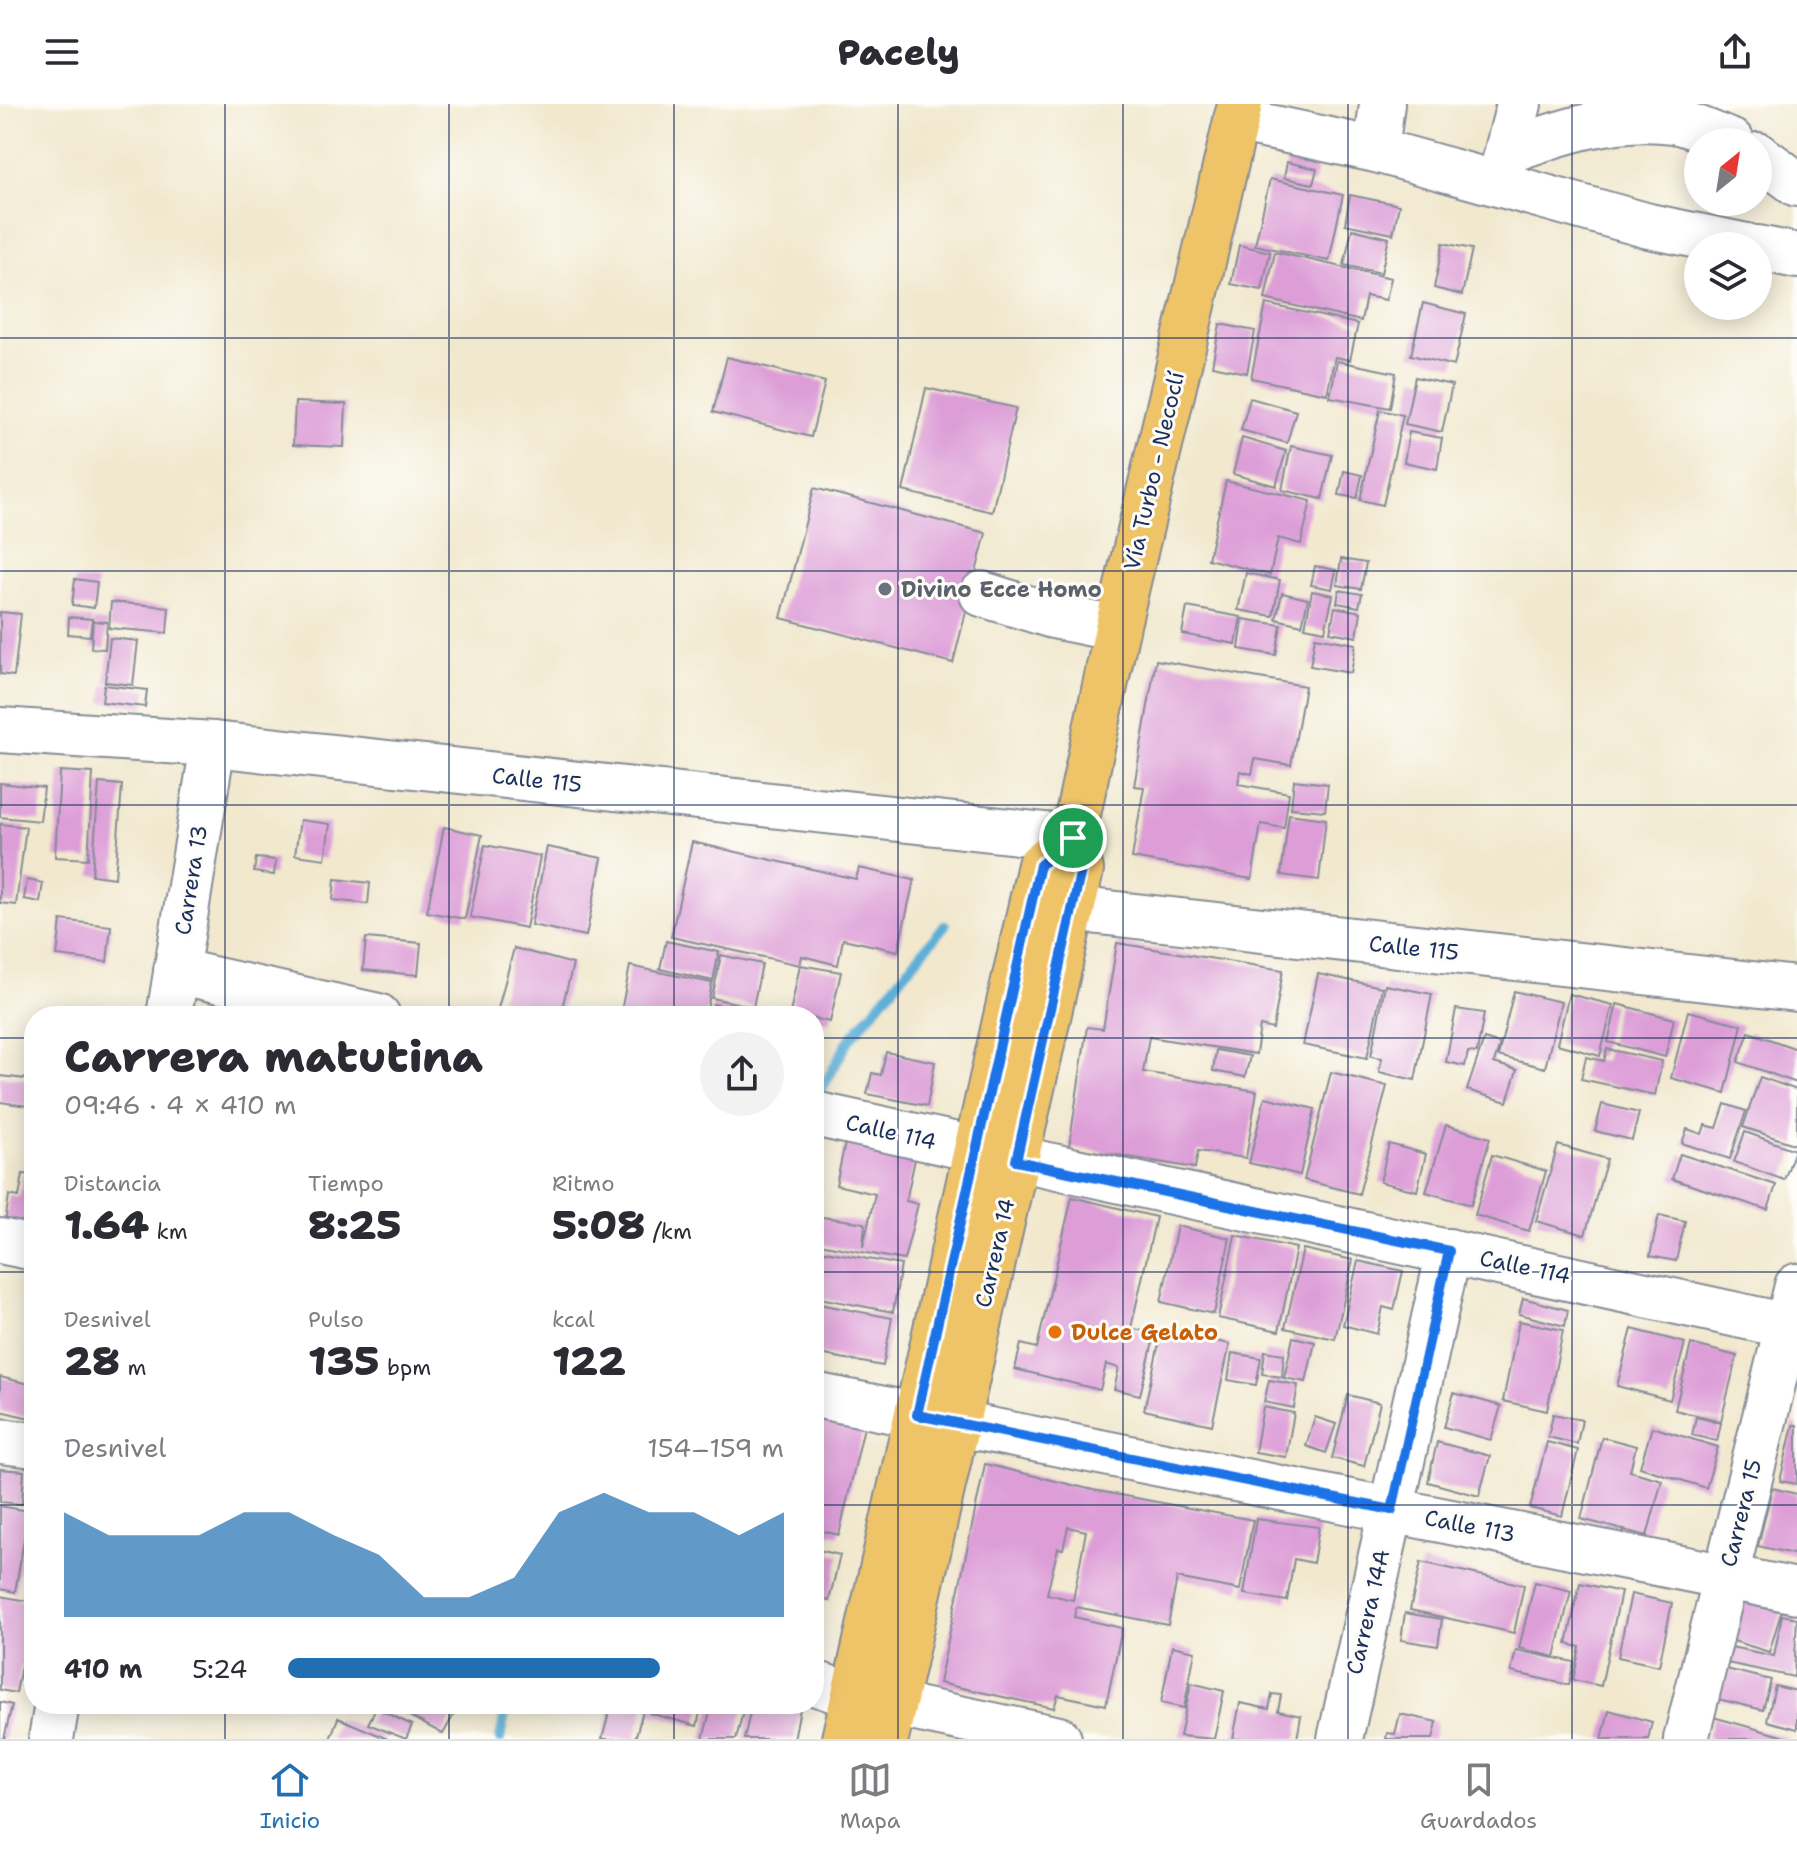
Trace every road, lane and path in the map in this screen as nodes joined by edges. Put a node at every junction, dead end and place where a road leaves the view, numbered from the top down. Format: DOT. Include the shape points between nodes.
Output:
graph roads {
  1 [pos="1382,104"];
  2 [pos="1519,104"];
  3 [pos="1238,112"];
  4 [pos="1693,128"];
  5 [pos="1376,150"];
  6 [pos="1772,165"];
  7 [pos="1504,168"];
  8 [pos="1797,184"];
  9 [pos="1684,233"];
  10 [pos="1772,251"];
  11 [pos="1797,256"];
  12 [pos="982,594"];
  13 [pos="1117,629"];
  14 [pos="0,730"];
  15 [pos="213,744"];
  16 [pos="1073,838"];
  17 [pos="1052,908"];
  18 [pos="176,971"];
  19 [pos="1797,989"];
  20 [pos="171,1006"];
  21 [pos="333,1006"];
  22 [pos="824,1116"];
  23 [pos="996,1156"];
  24 [pos="0,1241"];
  25 [pos="24,1246"];
  26 [pos="1449,1251"];
  27 [pos="1794,1313"];
  28 [pos="824,1397"];
  29 [pos="937,1419"];
  30 [pos="0,1441"];
  31 [pos="24,1444"];
  32 [pos="1392,1510"];
  33 [pos="1725,1576"];
  34 [pos="1797,1591"];
  35 [pos="862,1706"];
  36 [pos="55,1714"];
  37 [pos="51,1739"];
  38 [pos="844,1739"];
  39 [pos="1059,1739"];
  40 [pos="1340,1739"];
  41 [pos="1686,1739"];
  1 -- 5 [label="street"];
  2 -- 7 [label="street"];
  3 -- 5 [label="street"];
  3 -- 13 [label="main road, Vía Turbo - Necoclí"];
  4 -- 7 [label="street" via="1674,121 1622,121 1555,134"];
  5 -- 7 [label="street"];
  6 -- 8 [label="street"];
  7 -- 9 [label="street" via="1649,226"];
  10 -- 11 [label="street"];
  12 -- 13 [label="street"];
  13 -- 16 [label="main road, Vía Turbo - Necoclí"];
  14 -- 15 [label="street, Calle 115"];
  15 -- 16 [label="street, Calle 115"];
  15 -- 18 [label="street, Carrera 13"];
  16 -- 17 [label="main road, Carrera 14" via="1081,870"];
  17 -- 19 [label="street, Calle 115"];
  17 -- 23 [label="main road, Carrera 14"];
  18 -- 20 [label="street, Carrera 13"];
  18 -- 21 [label="street"];
  22 -- 23 [label="street, Calle 114"];
  23 -- 26 [label="street, Calle 114"];
  23 -- 29 [label="main road, Carrera 14"];
  24 -- 25 [label="street"];
  26 -- 27 [label="street, Calle 114"];
  26 -- 32 [label="street, Carrera 14A"];
  27 -- 33 [label="street, Carrera 15"];
  28 -- 29 [label="street, Calle 113"];
  29 -- 32 [label="street, Calle 113"];
  29 -- 35 [label="main road, Carrera 14"];
  30 -- 31 [label="street"];
  32 -- 33 [label="street, Calle 113"];
  32 -- 40 [label="street, Carrera 14A"];
  33 -- 34 [label="street, Calle 113"];
  33 -- 41 [label="street, Carrera 15"];
  35 -- 38 [label="main road, Carrera 14"];
  35 -- 39 [label="street"];
  36 -- 37 [label="street"];
}
